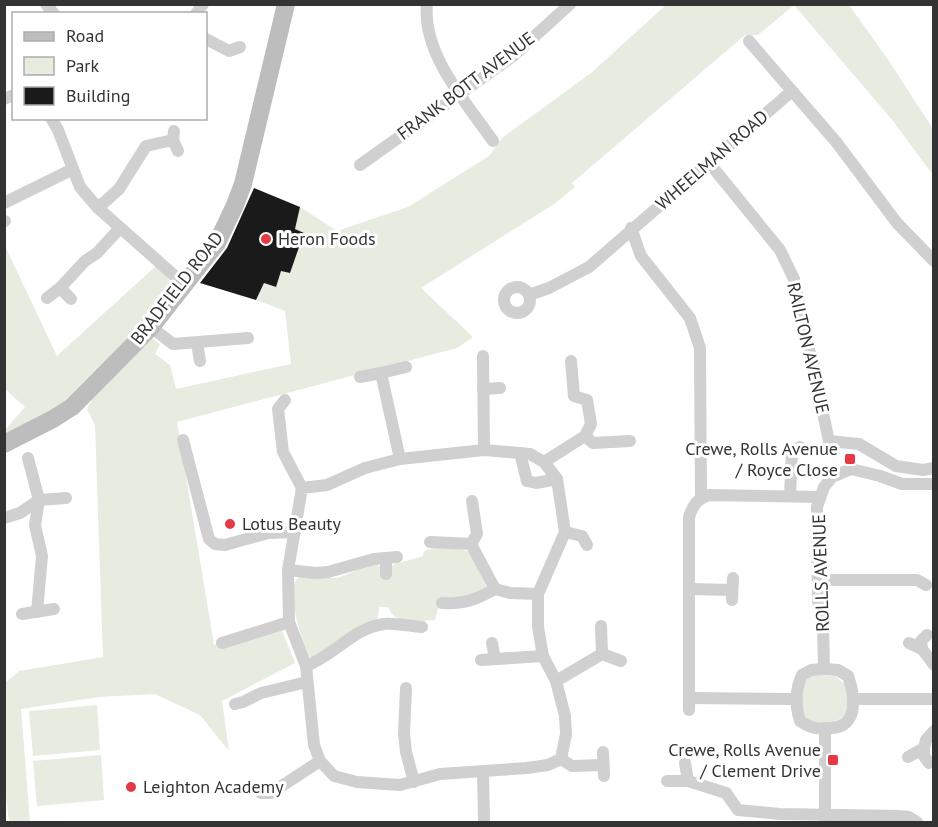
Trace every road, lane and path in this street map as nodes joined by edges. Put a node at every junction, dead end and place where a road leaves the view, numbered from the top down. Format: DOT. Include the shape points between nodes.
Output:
graph roads {
  1 [pos="286,4"];
  2 [pos="427,4"];
  3 [pos="570,4"];
  4 [pos="207,39"];
  5 [pos="749,40"];
  6 [pos="235,53"];
  7 [pos="792,91"];
  8 [pos="461,94"];
  9 [pos="52,120"];
  10 [pos="175,141"];
  11 [pos="493,141"];
  12 [pos="710,164"];
  13 [pos="360,165"];
  14 [pos="73,169"];
  15 [pos="4,203"];
  16 [pos="98,208"];
  17 [pos="120,228"];
  18 [pos="631,228"];
  19 [pos="933,261"];
  20 [pos="185,285"];
  21 [pos="60,288"];
  22 [pos="529,295"];
  23 [pos="47,298"];
  24 [pos="71,299"];
  25 [pos="151,327"];
  26 [pos="248,338"];
  27 [pos="197,343"];
  28 [pos="483,356"];
  29 [pos="200,361"];
  30 [pos="571,361"];
  31 [pos="406,367"];
  32 [pos="381,373"];
  33 [pos="360,377"];
  34 [pos="501,388"];
  35 [pos="483,389"];
  36 [pos="285,400"];
  37 [pos="585,436"];
  38 [pos="183,440"];
  39 [pos="630,441"];
  40 [pos="4,444"];
  41 [pos="800,447"];
  42 [pos="484,450"];
  43 [pos="520,453"];
  44 [pos="28,458"];
  45 [pos="400,459"];
  46 [pos="544,462"];
  47 [pos="933,468"];
  48 [pos="557,479"];
  49 [pos="933,484"];
  50 [pos="302,488"];
  51 [pos="790,496"];
  52 [pos="820,497"];
  53 [pos="66,498"];
  54 [pos="701,498"];
  55 [pos="39,500"];
  56 [pos="472,501"];
  57 [pos="4,518"];
  58 [pos="296,532"];
  59 [pos="565,532"];
  60 [pos="586,537"];
  61 [pos="430,542"];
  62 [pos="471,544"];
  63 [pos="288,570"];
  64 [pos="386,574"];
  65 [pos="818,580"];
  66 [pos="926,585"];
  67 [pos="495,589"];
  68 [pos="691,589"];
  69 [pos="732,589"];
  70 [pos="538,594"];
  71 [pos="442,603"];
  72 [pos="54,609"];
  73 [pos="37,612"];
  74 [pos="22,614"];
  75 [pos="289,622"];
  76 [pos="601,626"];
  77 [pos="422,627"];
  78 [pos="927,635"];
  79 [pos="222,644"];
  80 [pos="492,644"];
  81 [pos="909,644"];
  82 [pos="922,649"];
  83 [pos="602,654"];
  84 [pos="543,656"];
  85 [pos="495,659"];
  86 [pos="481,660"];
  87 [pos="621,661"];
  88 [pos="933,664"];
  89 [pos="306,666"];
  90 [pos="824,669"];
  91 [pos="556,681"];
  92 [pos="307,682"];
  93 [pos="406,688"];
  94 [pos="797,699"];
  95 [pos="853,699"];
  96 [pos="933,699"];
  97 [pos="235,704"];
  98 [pos="825,728"];
  99 [pos="933,731"];
  100 [pos="924,748"];
  101 [pos="603,752"];
  102 [pos="908,757"];
  103 [pos="561,759"];
  104 [pos="320,761"];
  105 [pos="685,763"];
  106 [pos="929,763"];
  107 [pos="483,771"];
  108 [pos="667,781"];
  109 [pos="688,781"];
  110 [pos="414,782"];
  111 [pos="268,797"];
  112 [pos="737,816"];
  113 [pos="825,819"];
  114 [pos="484,822"];
  115 [pos="917,822"];
  1 -- 20 [label="main road, BRADFIELD ROAD" via="235,206 217,243"];
  2 -- 8 [label="street" via="432,47"];
  3 -- 8 [label="street, FRANK BOTT AVENUE" via="513,56"];
  4 -- 6 [label="street"];
  5 -- 7 [label="street"];
  7 -- 12 [label="street, WHEELMAN ROAD"];
  7 -- 19 [label="street" via="897,223"];
  8 -- 11 [label="street"];
  8 -- 13 [label="street, FRANK BOTT AVENUE"];
  9 -- 14 [label="street"];
  10 -- 16 [label="street" via="146,146 119,189"];
  12 -- 18 [label="street, WHEELMAN ROAD"];
  12 -- 47 [label="street, RAILTON AVENUE" via="780,250 794,279 828,446 859,444 896,466"];
  14 -- 15 [label="street"];
  14 -- 16 [label="street" via="80,187"];
  16 -- 17 [label="street"];
  17 -- 20 [label="street"];
  17 -- 21 [label="street"];
  18 -- 22 [label="street, WHEELMAN ROAD" via="589,267"];
  18 -- 54 [label="street" via="641,256 690,318 700,348"];
  20 -- 25 [label="main road, BRADFIELD ROAD"];
  21 -- 23 [label="street"];
  21 -- 24 [label="street"];
  25 -- 27 [label="street" via="173,344"];
  25 -- 40 [label="main road, BRADFIELD ROAD" via="72,407"];
  26 -- 27 [label="street"];
  27 -- 29 [label="street"];
  28 -- 35 [label="street"];
  30 -- 37 [label="street" via="574,396 587,400 591,424"];
  31 -- 32 [label="street"];
  32 -- 33 [label="street"];
  32 -- 45 [label="street"];
  34 -- 35 [label="street"];
  35 -- 42 [label="street"];
  36 -- 50 [label="street" via="278,409 283,452"];
  37 -- 39 [label="street" via="593,443"];
  37 -- 46 [label="street"];
  38 -- 58 [label="street" via="209,539 215,544 268,533"];
  41 -- 51 [label="street" via="792,451"];
  42 -- 43 [label="street"];
  42 -- 45 [label="street"];
  43 -- 46 [label="street"];
  43 -- 48 [label="street" via="527,481"];
  44 -- 55 [label="street"];
  45 -- 50 [label="street" via="365,468 327,485"];
  46 -- 48 [label="street"];
  48 -- 59 [label="street"];
  49 -- 52 [label="street, ROLLS AVENUE" via="902,484 851,469 832,477"];
  50 -- 58 [label="street"];
  51 -- 52 [label="street"];
  51 -- 54 [label="street"];
  52 -- 65 [label="street, ROLLS AVENUE"];
  53 -- 55 [label="street"];
  54 -- 68 [label="street" via="689,517"];
  55 -- 57 [label="street"];
  55 -- 73 [label="street" via="35,525 42,556"];
  56 -- 62 [label="street" via="477,534"];
  58 -- 63 [label="street"];
  59 -- 60 [label="street"];
  59 -- 70 [label="street"];
  61 -- 62 [label="street"];
  62 -- 67 [label="street"];
  63 -- 64 [label="street" via="328,572 391,558"];
  63 -- 75 [label="street"];
  65 -- 66 [label="street" via="917,580"];
  65 -- 90 [label="street, ROLLS AVENUE"];
  67 -- 70 [label="street"];
  67 -- 71 [label="street" via="475,601"];
  68 -- 69 [label="street"];
  68 -- 94 [label="street" via="690,704"];
  70 -- 84 [label="street"];
  72 -- 73 [label="street"];
  73 -- 74 [label="street"];
  75 -- 79 [label="street"];
  75 -- 89 [label="street"];
  76 -- 83 [label="street"];
  77 -- 89 [label="street" via="383,618"];
  78 -- 82 [label="street" via="921,641"];
  80 -- 85 [label="street"];
  81 -- 82 [label="street"];
  82 -- 88 [label="street"];
  83 -- 87 [label="street"];
  83 -- 91 [label="street"];
  84 -- 85 [label="street"];
  84 -- 91 [label="street"];
  85 -- 86 [label="street"];
  89 -- 92 [label="street"];
  90 -- 94 [label="street" via="802,675"];
  90 -- 95 [label="street" via="848,676"];
  91 -- 103 [label="street" via="565,716"];
  92 -- 97 [label="street"];
  92 -- 104 [label="street" via="314,745"];
  93 -- 110 [label="street" via="404,734"];
  94 -- 98 [label="street" via="800,721 812,728"];
  95 -- 96 [label="street"];
  95 -- 98 [label="street" via="848,722 839,728"];
  98 -- 113 [label="street"];
  99 -- 100 [label="street"];
  100 -- 102 [label="street"];
  100 -- 106 [label="street"];
  101 -- 103 [label="street" via="603,771 572,766"];
  103 -- 107 [label="street" via="548,765"];
  104 -- 110 [label="street" via="334,776 357,782"];
  104 -- 111 [label="street"];
  105 -- 109 [label="street"];
  107 -- 110 [label="street" via="440,774"];
  107 -- 114 [label="street"];
  108 -- 109 [label="street"];
  109 -- 112 [label="street" via="726,793"];
  112 -- 113 [label="street" via="780,814"];
  113 -- 115 [label="street" via="899,816"];
}
